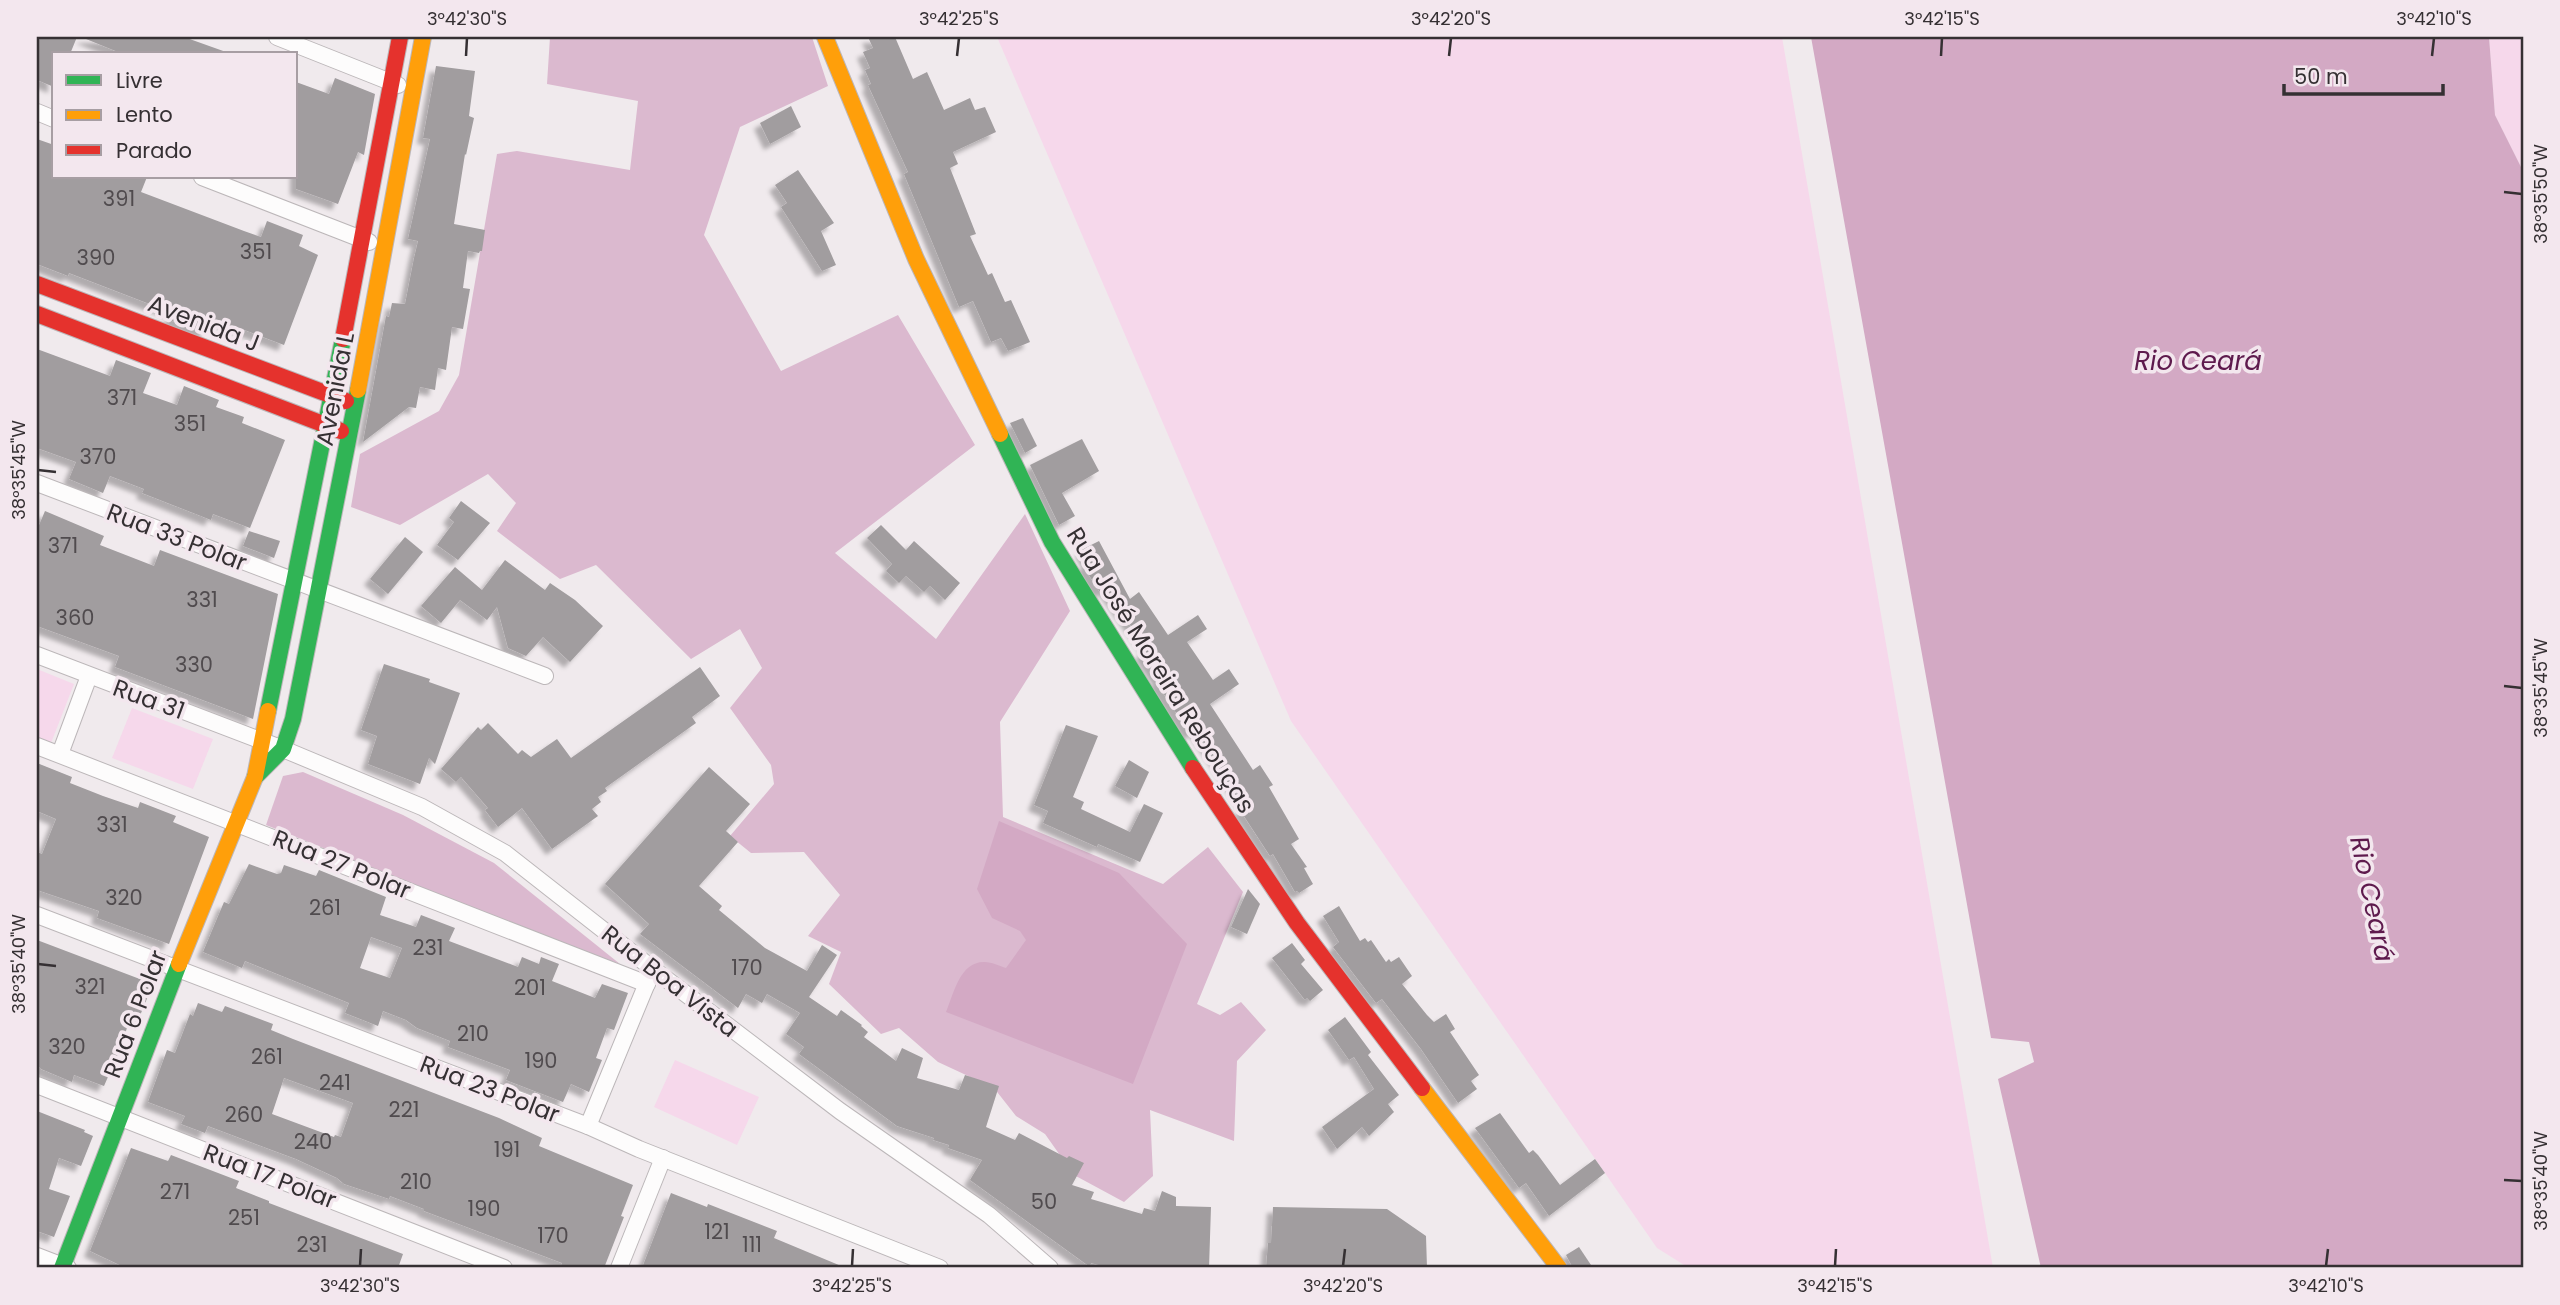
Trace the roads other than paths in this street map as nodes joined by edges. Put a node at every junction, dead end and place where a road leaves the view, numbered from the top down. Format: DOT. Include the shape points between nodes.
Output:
graph roads {
  1 [pos="277,37"];
  2 [pos="400,37"];
  3 [pos="423,37"];
  4 [pos="825,37"];
  5 [pos="391,81"];
  6 [pos="413,91"];
  7 [pos="204,178"];
  8 [pos="363,240"];
  9 [pos="385,247"];
  10 [pos="37,284"];
  11 [pos="37,314"];
  12 [pos="333,397"];
  13 [pos="355,404"];
  14 [pos="327,425"];
  15 [pos="350,435"];
  16 [pos="37,483"];
  17 [pos="294,582"];
  18 [pos="318,590"];
  19 [pos="37,655"];
  20 [pos="89,676"];
  21 [pos="545,676"];
  22 [pos="262,741"];
  23 [pos="37,746"];
  24 [pos="283,749"];
  25 [pos="60,754"];
  26 [pos="255,777"];
  27 [pos="235,822"];
  28 [pos="37,915"];
  29 [pos="176,970"];
  30 [pos="650,977"];
  31 [pos="37,1085"];
  32 [pos="119,1117"];
  33 [pos="588,1126"];
  34 [pos="663,1158"];
  35 [pos="37,1256"];
  36 [pos="64,1267"];
  37 [pos="504,1268"];
  38 [pos="619,1268"];
  39 [pos="940,1268"];
  40 [pos="1050,1268"];
  41 [pos="1559,1268"];
  1 -- 5 [label="street"];
  2 -- 5 [label="street, Avenida L"];
  3 -- 6 [label="street, Avenida L"];
  4 -- 41 [label="street, Rua José Moreira Rebouças" via="916,260 1052,542 1204,785 1297,923"];
  5 -- 6 [label="street"];
  5 -- 8 [label="street, Avenida L"];
  6 -- 9 [label="street, Avenida L"];
  7 -- 8 [label="street"];
  8 -- 9 [label="street"];
  8 -- 12 [label="street, Avenida L"];
  9 -- 13 [label="street, Avenida L"];
  10 -- 12 [label="street, Avenida J"];
  11 -- 14 [label="street"];
  12 -- 13 [label="street, Avenida J"];
  12 -- 14 [label="street, Avenida L"];
  13 -- 15 [label="street, Avenida L"];
  14 -- 15 [label="street"];
  14 -- 17 [label="street, Avenida L"];
  15 -- 18 [label="street, Avenida L"];
  16 -- 17 [label="street, Rua 33 Polar"];
  17 -- 18 [label="street, Rua 33 Polar"];
  17 -- 22 [label="street, Avenida L"];
  18 -- 21 [label="street, Rua 33 Polar"];
  18 -- 24 [label="street, Avenida L"];
  19 -- 20 [label="street, Rua 31"];
  20 -- 22 [label="street, Rua 31"];
  20 -- 25 [label="street"];
  22 -- 24 [label="street, Rua Boa Vista"];
  22 -- 26 [label="street, Rua 6 Polar"];
  23 -- 25 [label="street, Rua 27 Polar"];
  24 -- 26 [label="street, Rua 6 Polar"];
  24 -- 30 [label="street, Rua Boa Vista" via="422,807 505,853"];
  25 -- 27 [label="street, Rua 27 Polar"];
  26 -- 27 [label="street, Rua 6 Polar"];
  27 -- 29 [label="street, Rua 6 Polar"];
  27 -- 30 [label="street, Rua 27 Polar"];
  28 -- 29 [label="street, Rua 23 Polar"];
  29 -- 32 [label="street, Rua 6 Polar"];
  29 -- 33 [label="street, Rua 23 Polar"];
  30 -- 33 [label="street"];
  30 -- 40 [label="street, Rua Boa Vista" via="989,1215"];
  31 -- 32 [label="street, Rua 17 Polar"];
  32 -- 36 [label="street, Rua 6 Polar"];
  32 -- 37 [label="street, Rua 17 Polar"];
  33 -- 34 [label="street, Rua 23 Polar"];
  34 -- 38 [label="street"];
  34 -- 39 [label="street, Rua 23 Polar"];
  35 -- 36 [label="street"];
}
